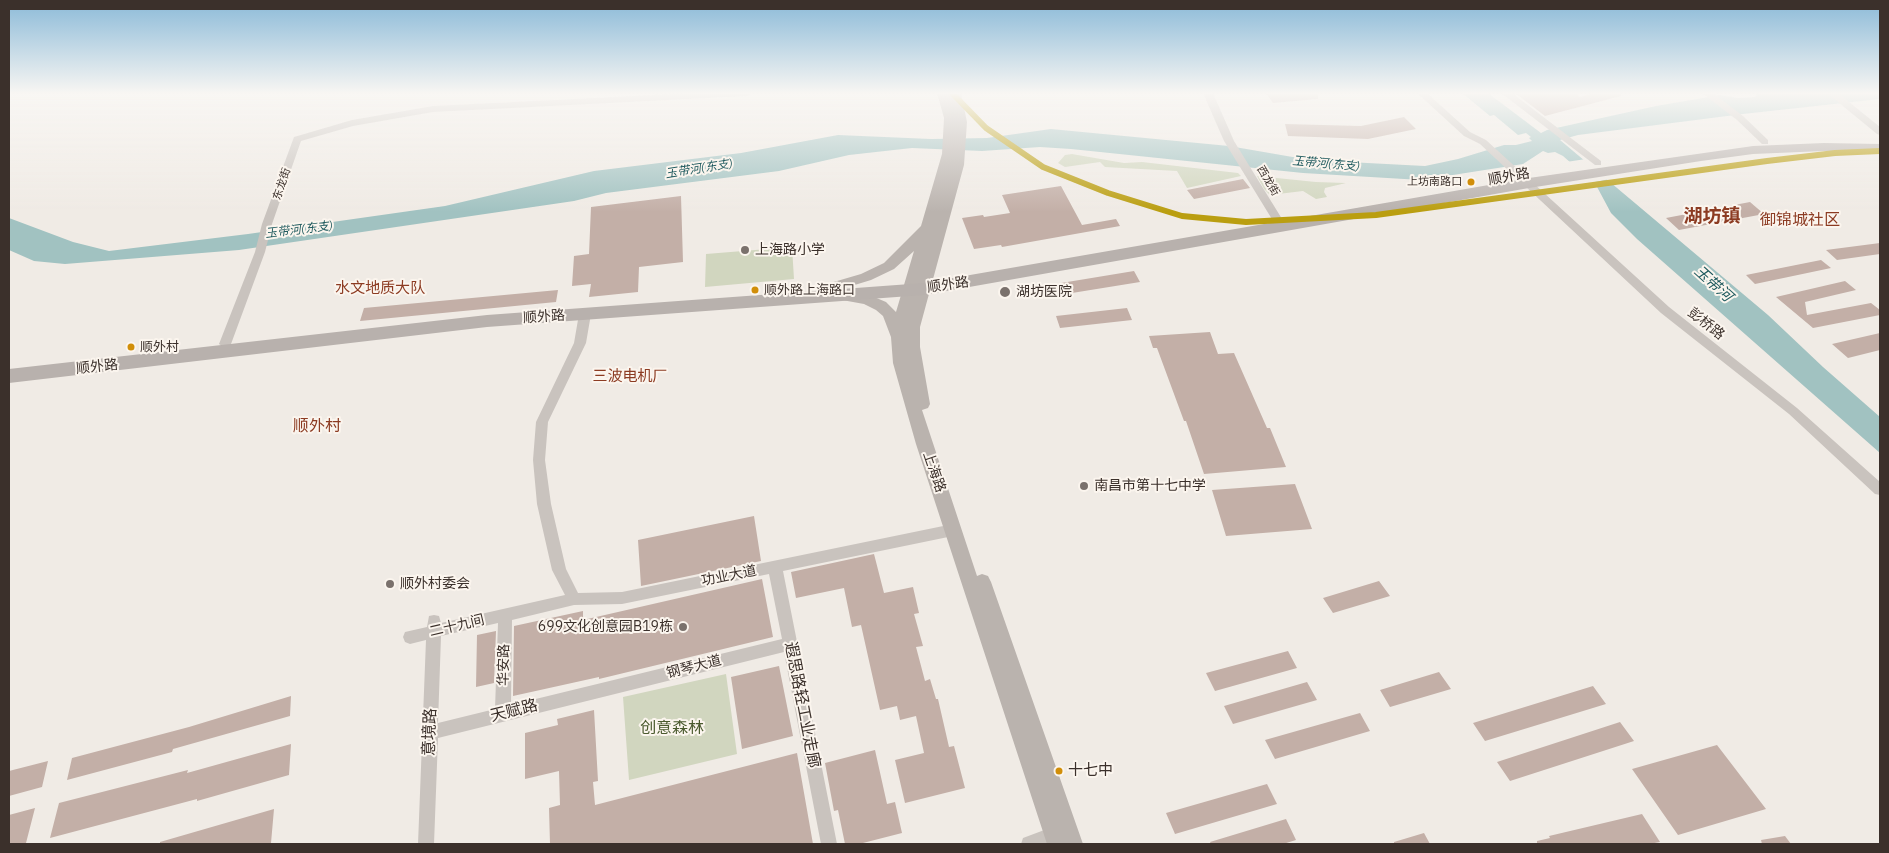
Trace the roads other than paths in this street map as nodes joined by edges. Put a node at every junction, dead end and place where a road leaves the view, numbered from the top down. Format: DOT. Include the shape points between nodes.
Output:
graph roads {
  1 [pos="318,133"];
  2 [pos="955,133"];
  3 [pos="1225,133"];
  4 [pos="1465,133"];
  5 [pos="1558,133"];
  6 [pos="1756,133"];
  7 [pos="1766,142"];
  8 [pos="1880,142"];
  9 [pos="1880,148"];
  10 [pos="954,153"];
  11 [pos="1602,167"];
  12 [pos="1520,175"];
  13 [pos="1280,223"];
  14 [pos="928,225"];
  15 [pos="918,286"];
  16 [pos="825,289"];
  17 [pos="842,296"];
  18 [pos="585,314"];
  19 [pos="898,340"];
  20 [pos="225,344"];
  21 [pos="9,368"];
  22 [pos="9,376"];
  23 [pos="1880,490"];
  24 [pos="953,530"];
  25 [pos="775,566"];
  26 [pos="574,599"];
  27 [pos="505,615"];
  28 [pos="434,626"];
  29 [pos="410,637"];
  30 [pos="790,644"];
  31 [pos="599,691"];
  32 [pos="503,714"];
  33 [pos="430,732"];
  34 [pos="1056,839"];
  35 [pos="426,844"];
  36 [pos="829,844"];
  37 [pos="1029,844"];
  38 [pos="1072,844"];
  1 -- 20 [label="street, 东龙街" via="297,139 260,252"];
  2 -- 10 [label="main road, 上海路"];
  3 -- 13 [label="street, 西龙街"];
  4 -- 12 [label="street, 彭桥路" via="1483,142"];
  5 -- 11 [label="street"];
  6 -- 7 [label="street"];
  7 -- 8 [label="main road, 顺外路"];
  7 -- 11 [label="main road, 顺外路"];
  9 -- 11 [label="main road, 顺外路" via="1753,150"];
  10 -- 14 [label="main road, 上海路"];
  10 -- 15 [label="main road, 上海路" via="958,165"];
  11 -- 12 [label="main road, 顺外路"];
  12 -- 13 [label="main road, 顺外路"];
  12 -- 23 [label="street, 彭桥路" via="1665,310 1793,411"];
  13 -- 15 [label="main road, 顺外路"];
  14 -- 15 [label="main road, 上海路"];
  14 -- 16 [label="main road" via="888,266 857,280"];
  15 -- 16 [label="main road, 顺外路"];
  15 -- 17 [label="main road, 顺外路"];
  15 -- 19 [label="main road, 上海路" via="900,324"];
  15 -- 38 [label="main road, 上海路" via="912,348 926,421"];
  16 -- 20 [label="main road, 顺外路" via="495,314"];
  17 -- 18 [label="main road, 顺外路"];
  17 -- 19 [label="main road" via="867,299 881,306 890,314"];
  18 -- 22 [label="main road, 顺外路" via="487,321"];
  18 -- 26 [label="street" via="580,343 542,422 539,460 544,504 559,570"];
  19 -- 24 [label="main road, 上海路" via="900,363"];
  20 -- 21 [label="main road, 顺外路"];
  24 -- 25 [label="street, 功业大道"];
  24 -- 34 [label="main road, 上海路"];
  25 -- 26 [label="street, 功业大道" via="622,598"];
  25 -- 30 [label="street, 遐思路轻工业走廊"];
  26 -- 27 [label="street, 功业大道"];
  27 -- 28 [label="street, 二十九间"];
  27 -- 32 [label="street, 华安路"];
  28 -- 29 [label="street, 二十九间"];
  28 -- 33 [label="street, 意境路"];
  30 -- 31 [label="street, 钢琴大道"];
  30 -- 36 [label="street, 遐思路轻工业走廊"];
  31 -- 32 [label="street, 天赋路"];
  32 -- 33 [label="street, 天赋路"];
  33 -- 35 [label="street, 意境路"];
  34 -- 37 [label="street"];
}
